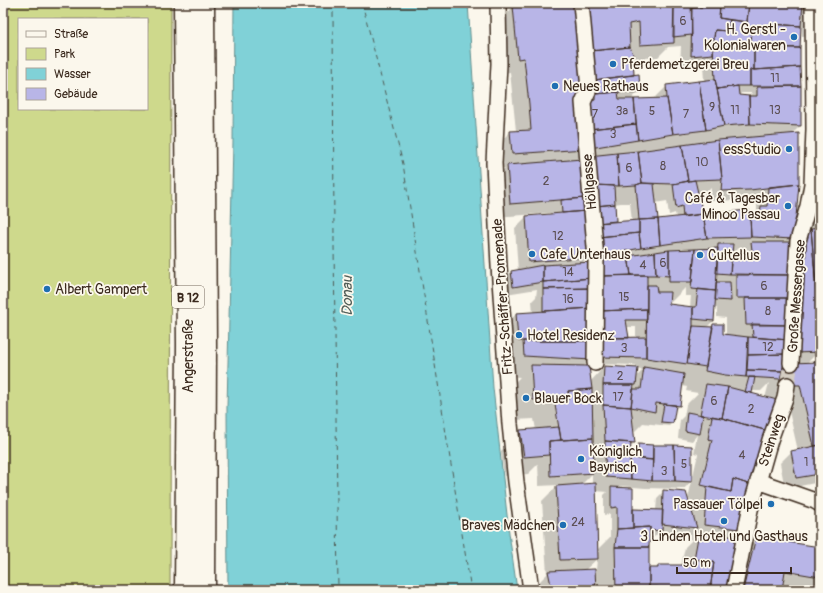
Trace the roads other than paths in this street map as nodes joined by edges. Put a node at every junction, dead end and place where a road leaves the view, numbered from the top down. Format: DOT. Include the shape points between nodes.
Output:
graph roads {
  1 [pos="185,3"];
  2 [pos="203,3"];
  3 [pos="498,3"];
  4 [pos="580,3"];
  5 [pos="813,3"];
  6 [pos="817,78"];
  7 [pos="595,363"];
  8 [pos="791,363"];
  9 [pos="786,392"];
  10 [pos="758,481"];
  11 [pos="818,502"];
  12 [pos="186,590"];
  13 [pos="204,590"];
  14 [pos="531,590"];
  15 [pos="734,590"];
  1 -- 12 [label="main road, Angerstraße / B 12" via="188,345"];
  2 -- 13 [label="main road, Angerstraße / B 12"];
  3 -- 14 [label="street, Fritz-Schäffer-Promenade" via="499,64 494,163 499,266 510,424"];
  4 -- 7 [label="street, Höllgasse" via="589,89 583,102 596,259"];
  5 -- 6 [label="street, Große Messergasse"];
  6 -- 8 [label="street, Große Messergasse" via="812,184 798,241"];
  9 -- 10 [label="street, Steinweg"];
  10 -- 11 [label="street, Steinweg"];
  10 -- 15 [label="street, Steinweg" via="744,535"];
}
